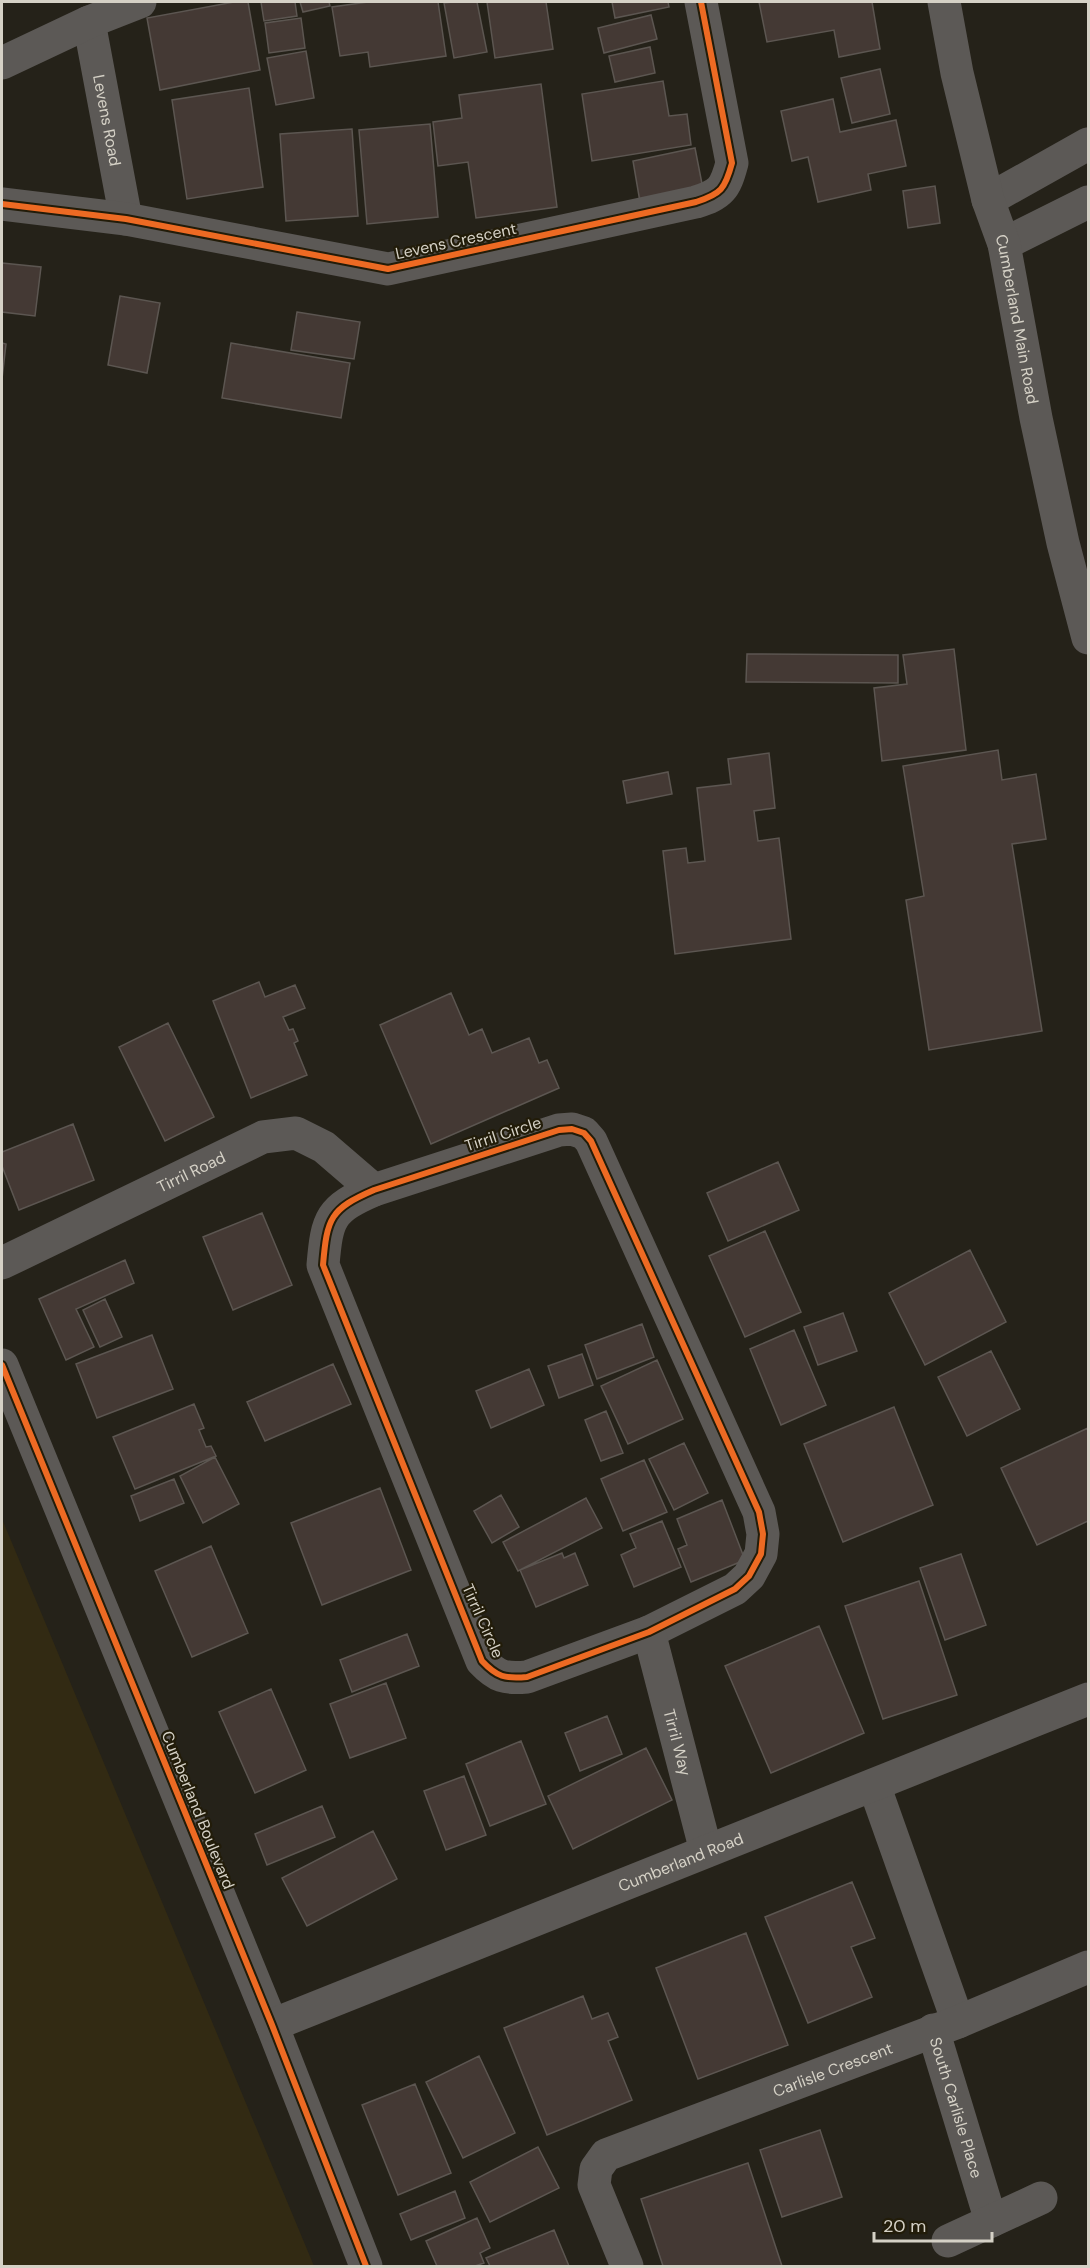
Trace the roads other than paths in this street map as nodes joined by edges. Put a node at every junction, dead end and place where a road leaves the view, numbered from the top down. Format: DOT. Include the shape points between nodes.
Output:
graph roads {
  1 [pos="140,2"];
  2 [pos="701,2"];
  3 [pos="944,2"];
  4 [pos="89,22"];
  5 [pos="2,63"];
  6 [pos="1089,144"];
  7 [pos="988,200"];
  8 [pos="1089,202"];
  9 [pos="2,204"];
  10 [pos="126,219"];
  11 [pos="1004,244"];
  12 [pos="1089,638"];
  13 [pos="374,1190"];
  14 [pos="2,1263"];
  15 [pos="2,1365"];
  16 [pos="649,1632"];
  17 [pos="1089,1699"];
  18 [pos="874,1785"];
  19 [pos="706,1851"];
  20 [pos="1089,1967"];
  21 [pos="272,2025"];
  22 [pos="946,2026"];
  23 [pos="1041,2198"];
  24 [pos="991,2221"];
  25 [pos="948,2241"];
  26 [pos="366,2266"];
  27 [pos="627,2266"];
  1 -- 4 [label="street"];
  2 -- 10 [label="street, Levens Crescent" via="732,163 727,181 714,196 388,269"];
  3 -- 7 [label="street, Cumberland Main Road"];
  4 -- 5 [label="street"];
  4 -- 10 [label="street, Levens Road"];
  6 -- 7 [label="street"];
  7 -- 11 [label="street, Cumberland Main Road"];
  8 -- 11 [label="street"];
  9 -- 10 [label="street, Levens Crescent"];
  11 -- 12 [label="street, Cumberland Main Road" via="1036,418 1063,543"];
  13 -- 14 [label="street, Tirril Road" via="324,1147 296,1133 263,1137"];
  13 -- 16 [label="street, Tirril Circle" via="349,1201 331,1219 323,1265 482,1661 494,1674 527,1677"];
  13 -- 16 [label="street, Tirril Circle" via="559,1130 584,1133 591,1142 759,1512 763,1534 761,1554 735,1589"];
  15 -- 21 [label="street, Cumberland Boulevard"];
  16 -- 19 [label="street, Tirril Way"];
  17 -- 18 [label="street, Cumberland Road"];
  18 -- 19 [label="street, Cumberland Road"];
  18 -- 22 [label="street, South Carlisle Place"];
  19 -- 21 [label="street, Cumberland Road"];
  20 -- 22 [label="street, Carlisle Crescent"];
  21 -- 26 [label="street, Cumberland Boulevard"];
  22 -- 24 [label="street, South Carlisle Place"];
  22 -- 27 [label="street, Carlisle Crescent" via="606,2155 596,2169 594,2185"];
  23 -- 24 [label="street"];
  24 -- 25 [label="street"];
}
